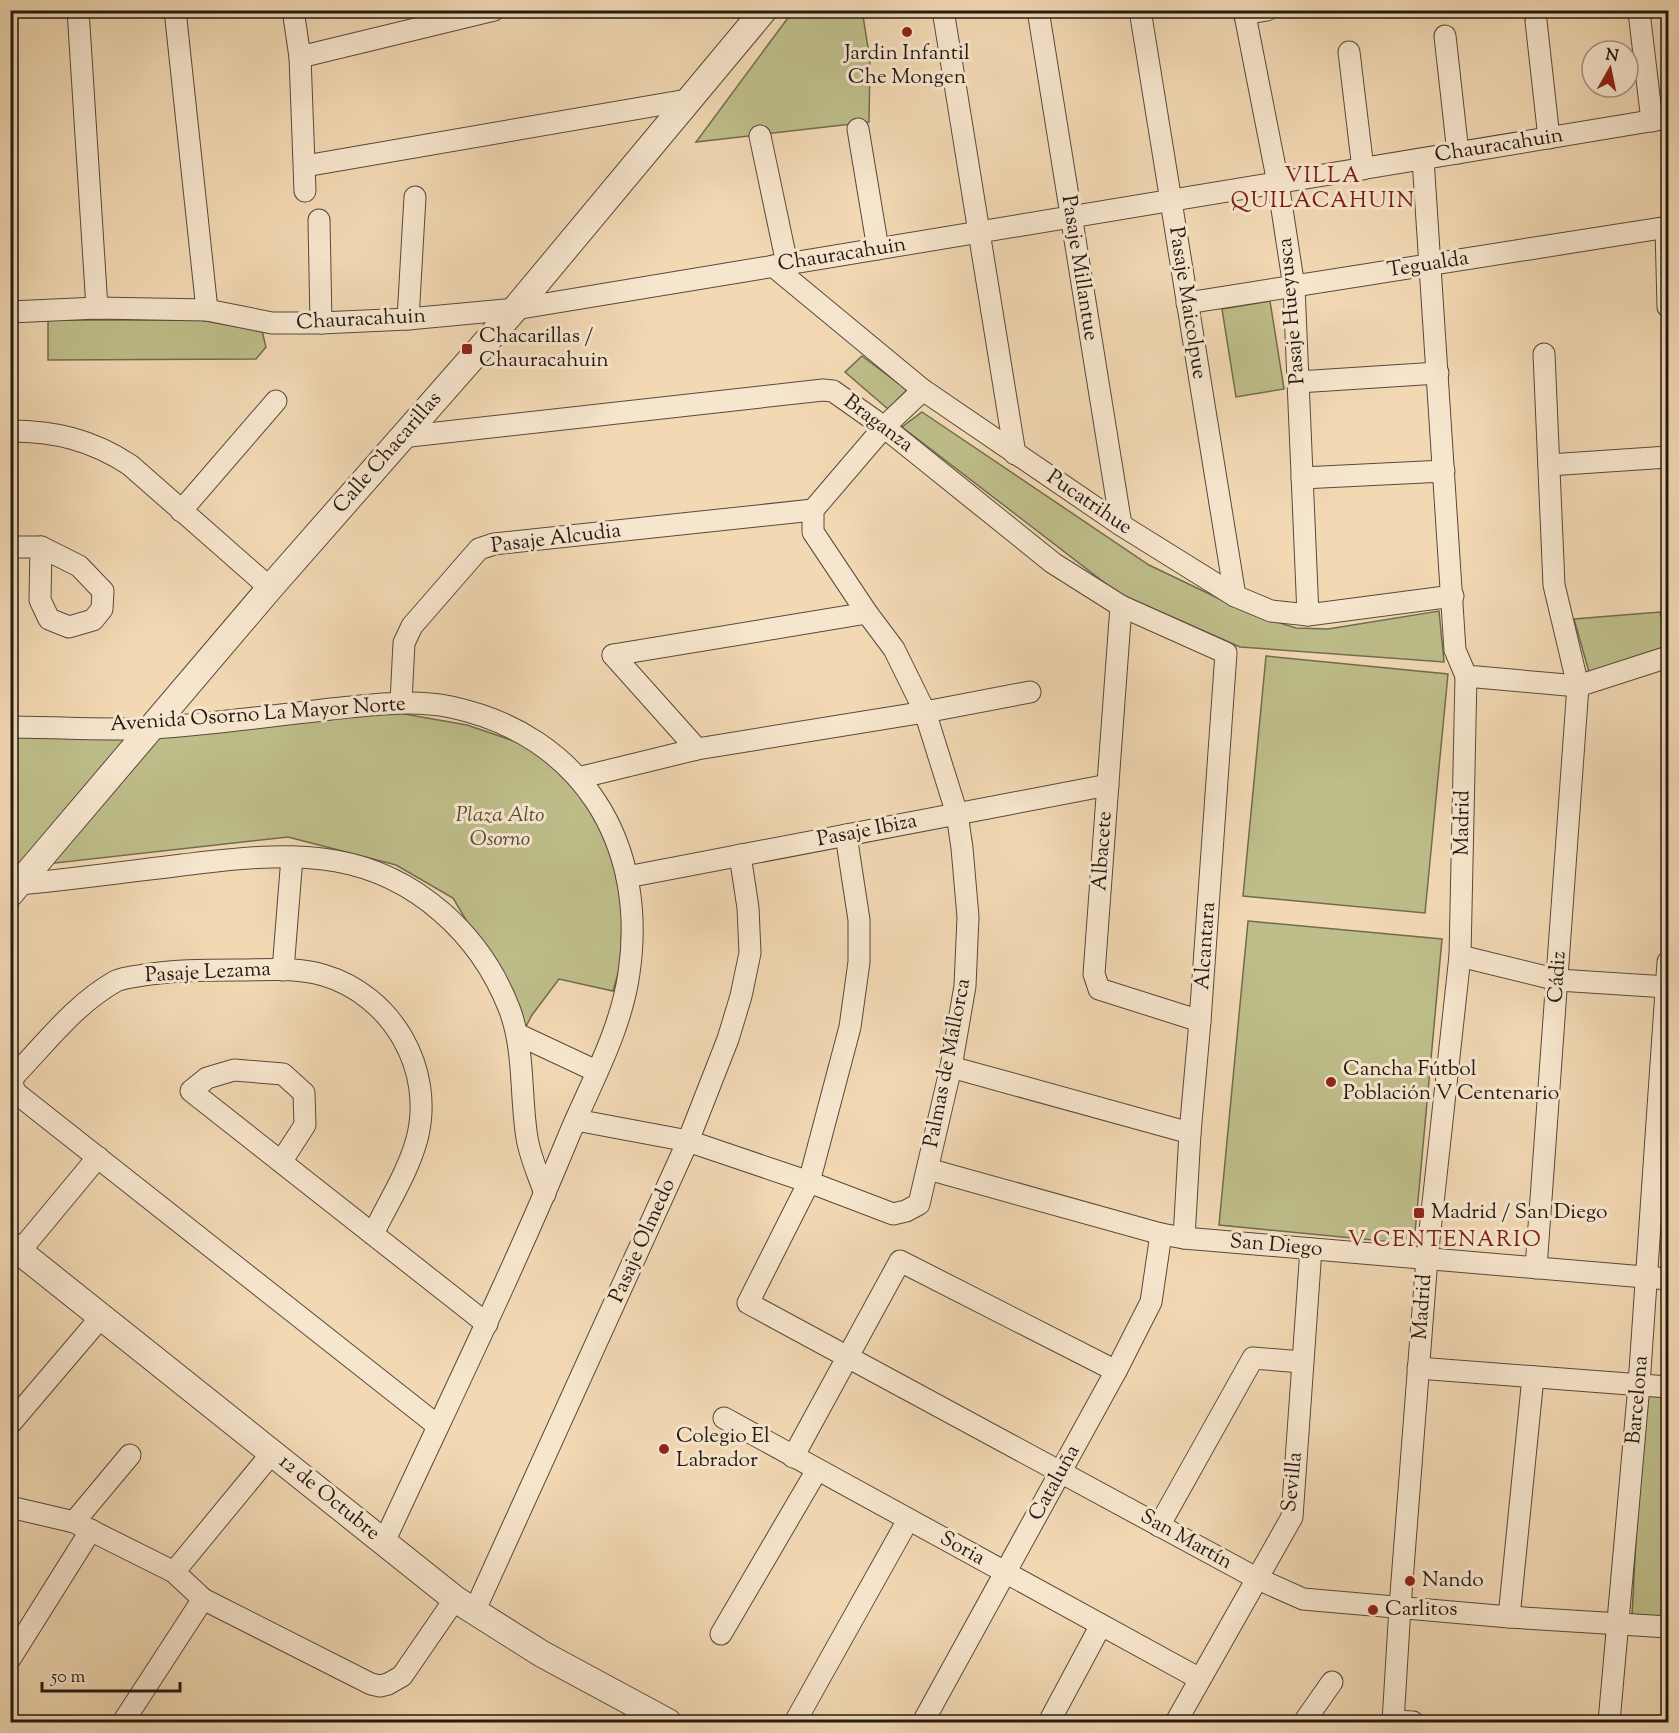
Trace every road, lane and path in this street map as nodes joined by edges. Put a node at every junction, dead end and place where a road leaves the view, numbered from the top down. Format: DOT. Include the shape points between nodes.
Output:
graph roads {
  1 [pos="78,10"];
  2 [pos="175,10"];
  3 [pos="293,10"];
  4 [pos="495,10"];
  5 [pos="764,10"];
  6 [pos="943,10"];
  7 [pos="1038,10"];
  8 [pos="1140,10"];
  9 [pos="1267,10"];
  10 [pos="1244,12"];
  11 [pos="1639,12"];
  12 [pos="1536,21"];
  13 [pos="1445,36"];
  14 [pos="1349,52"];
  15 [pos="300,57"];
  16 [pos="687,100"];
  17 [pos="1660,120"];
  18 [pos="858,129"];
  19 [pos="760,136"];
  20 [pos="1550,138"];
  21 [pos="1458,153"];
  22 [pos="1423,159"];
  23 [pos="305,166"];
  24 [pos="1363,169"];
  25 [pos="1278,183"];
  26 [pos="305,191"];
  27 [pos="415,197"];
  28 [pos="1171,201"];
  29 [pos="1071,217"];
  30 [pos="319,220"];
  31 [pos="1667,227"];
  32 [pos="979,232"];
  33 [pos="878,249"];
  34 [pos="1430,264"];
  35 [pos="780,265"];
  36 [pos="1294,287"];
  37 [pos="1187,303"];
  38 [pos="1668,307"];
  39 [pos="96,308"];
  40 [pos="515,309"];
  41 [pos="207,310"];
  42 [pos="10,312"];
  43 [pos="408,319"];
  44 [pos="321,324"];
  45 [pos="1544,354"];
  46 [pos="1438,373"];
  47 [pos="1298,382"];
  48 [pos="923,390"];
  49 [pos="276,401"];
  50 [pos="884,427"];
  51 [pos="10,431"];
  52 [pos="401,437"];
  53 [pos="1015,454"];
  54 [pos="1668,457"];
  55 [pos="1550,465"];
  56 [pos="1444,471"];
  57 [pos="1302,478"];
  58 [pos="813,510"];
  59 [pos="181,511"];
  60 [pos="1121,525"];
  61 [pos="10,547"];
  62 [pos="41,548"];
  63 [pos="270,588"];
  64 [pos="1235,596"];
  65 [pos="1453,596"];
  66 [pos="1121,606"];
  67 [pos="867,613"];
  68 [pos="1308,615"];
  69 [pos="1226,653"];
  70 [pos="1668,657"];
  71 [pos="1466,676"];
  72 [pos="1578,687"];
  73 [pos="1030,692"];
  74 [pos="400,702"];
  75 [pos="925,712"];
  76 [pos="10,727"];
  77 [pos="151,728"];
  78 [pos="697,749"];
  79 [pos="578,778"];
  80 [pos="1108,785"];
  81 [pos="957,814"];
  82 [pos="846,835"];
  83 [pos="740,855"];
  84 [pos="292,857"];
  85 [pos="627,877"];
  86 [pos="13,888"];
  87 [pos="1460,956"];
  88 [pos="1668,962"];
  89 [pos="284,970"];
  90 [pos="1558,980"];
  91 [pos="1667,987"];
  92 [pos="1200,1021"];
  93 [pos="517,1034"];
  94 [pos="1665,1055"];
  95 [pos="951,1067"];
  96 [pos="596,1071"];
  97 [pos="576,1120"];
  98 [pos="1190,1133"];
  99 [pos="688,1141"];
  100 [pos="98,1157"];
  101 [pos="281,1162"];
  102 [pos="1661,1163"];
  103 [pos="928,1168"];
  104 [pos="808,1182"];
  105 [pos="545,1194"];
  106 [pos="373,1234"];
  107 [pos="1161,1234"];
  108 [pos="1184,1238"];
  109 [pos="15,1248"];
  110 [pos="1311,1249"];
  111 [pos="1427,1258"];
  112 [pos="1536,1268"];
  113 [pos="1658,1278"];
  114 [pos="101,1317"];
  115 [pos="487,1324"];
  116 [pos="848,1357"];
  117 [pos="1302,1362"];
  118 [pos="1418,1368"];
  119 [pos="1116,1371"];
  120 [pos="1533,1377"];
  121 [pos="1639,1385"];
  122 [pos="1668,1387"];
  123 [pos="15,1411"];
  124 [pos="724,1418"];
  125 [pos="438,1426"];
  126 [pos="272,1453"];
  127 [pos="130,1455"];
  128 [pos="793,1457"];
  129 [pos="817,1470"];
  130 [pos="1060,1472"];
  131 [pos="10,1507"];
  132 [pos="908,1520"];
  133 [pos="82,1526"];
  134 [pos="1159,1526"];
  135 [pos="384,1542"];
  136 [pos="174,1572"];
  137 [pos="1005,1573"];
  138 [pos="1258,1579"];
  139 [pos="203,1599"];
  140 [pos="465,1606"];
  141 [pos="1400,1607"];
  142 [pos="1509,1617"];
  143 [pos="1619,1623"];
  144 [pos="1101,1625"];
  145 [pos="1668,1627"];
  146 [pos="721,1634"];
  147 [pos="10,1659"];
  148 [pos="1200,1679"];
  149 [pos="1332,1682"];
  150 [pos="123,1722"];
  151 [pos="668,1722"];
  152 [pos="795,1722"];
  153 [pos="922,1722"];
  154 [pos="1048,1722"];
  155 [pos="1176,1722"];
  156 [pos="1304,1722"];
  157 [pos="1400,1722"];
  158 [pos="1609,1722"];
  1 -- 39 [label="street"];
  2 -- 41 [label="street"];
  3 -- 15 [label="street"];
  4 -- 15 [label="street"];
  5 -- 16 [label="street, Calle Chacarillas"];
  6 -- 32 [label="street"];
  7 -- 29 [label="street, Pasaje Millantue"];
  8 -- 28 [label="street, Pasaje Maicolpue"];
  9 -- 10 [label="street"];
  10 -- 25 [label="street, Pasaje Hueyusca"];
  11 -- 17 [label="street"];
  12 -- 20 [label="street"];
  13 -- 21 [label="street"];
  14 -- 24 [label="street"];
  15 -- 23 [label="street"];
  16 -- 23 [label="street"];
  16 -- 40 [label="street, Calle Chacarillas"];
  17 -- 20 [label="street, Chauracahuin"];
  18 -- 33 [label="street"];
  19 -- 35 [label="street"];
  20 -- 21 [label="street, Chauracahuin"];
  21 -- 22 [label="street, Chauracahuin"];
  22 -- 24 [label="street, Chauracahuin"];
  22 -- 34 [label="street"];
  23 -- 26 [label="street"];
  24 -- 25 [label="street, Chauracahuin"];
  25 -- 28 [label="street, Chauracahuin"];
  25 -- 36 [label="street, Pasaje Hueyusca"];
  27 -- 43 [label="street"];
  28 -- 29 [label="street, Chauracahuin"];
  28 -- 37 [label="street, Pasaje Maicolpue"];
  29 -- 32 [label="street, Chauracahuin"];
  29 -- 60 [label="street, Pasaje Millantue"];
  30 -- 44 [label="street"];
  31 -- 34 [label="street, Tegualda"];
  31 -- 38 [label="street"];
  32 -- 33 [label="street, Chauracahuin"];
  32 -- 53 [label="street"];
  33 -- 35 [label="street, Chauracahuin"];
  34 -- 36 [label="street, Tegualda"];
  34 -- 46 [label="street"];
  35 -- 40 [label="street, Chauracahuin"];
  35 -- 48 [label="street, Pucatrihue"];
  36 -- 37 [label="street, Tegualda"];
  36 -- 47 [label="street, Pasaje Hueyusca"];
  37 -- 64 [label="street, Pasaje Maicolpue"];
  39 -- 41 [label="street, Chauracahuin"];
  39 -- 42 [label="street, Chauracahuin"];
  40 -- 43 [label="street, Chauracahuin"];
  40 -- 52 [label="street, Calle Chacarillas"];
  41 -- 44 [label="street, Chauracahuin" via="272,323"];
  43 -- 44 [label="street, Chauracahuin"];
  45 -- 55 [label="street, Cádiz"];
  46 -- 47 [label="street"];
  46 -- 56 [label="street"];
  47 -- 57 [label="street, Pasaje Hueyusca"];
  48 -- 50 [label="street"];
  48 -- 53 [label="street, Pucatrihue"];
  49 -- 59 [label="street"];
  50 -- 52 [label="street, Braganza" via="842,396 823,390"];
  50 -- 58 [label="street"];
  50 -- 66 [label="street, Braganza" via="1053,562"];
  51 -- 59 [label="street" via="61,434 97,446 130,465"];
  52 -- 63 [label="street, Calle Chacarillas"];
  53 -- 60 [label="street, Pucatrihue"];
  54 -- 55 [label="street"];
  55 -- 72 [label="street, Cádiz" via="1554,585"];
  56 -- 57 [label="street"];
  56 -- 65 [label="street"];
  57 -- 68 [label="street, Pasaje Hueyusca"];
  58 -- 67 [label="street, Palmas de Mallorca" via="813,532"];
  58 -- 74 [label="street, Pasaje Alcudia" via="485,546 412,626 404,643"];
  59 -- 63 [label="street"];
  60 -- 64 [label="street, Pucatrihue"];
  61 -- 62 [label="street"];
  63 -- 77 [label="street, Calle Chacarillas"];
  64 -- 68 [label="street, Pucatrihue" via="1271,611"];
  65 -- 68 [label="street, Pucatrihue"];
  65 -- 71 [label="street" via="1455,650"];
  66 -- 69 [label="street, Braganza"];
  66 -- 80 [label="street, Albacete"];
  67 -- 75 [label="street, Palmas de Mallorca" via="894,649"];
  67 -- 78 [label="street" via="613,656"];
  69 -- 92 [label="street, Alcantara"];
  70 -- 72 [label="street"];
  71 -- 72 [label="street"];
  71 -- 87 [label="street, Madrid"];
  72 -- 90 [label="street, Cádiz"];
  73 -- 75 [label="street"];
  74 -- 77 [label="street, Avenida Osorno La Mayor Norte"];
  74 -- 79 [label="street, Avenida Osorno La Mayor Norte" via="448,706 493,719 548,751"];
  75 -- 78 [label="street"];
  75 -- 81 [label="street, Palmas de Mallorca"];
  76 -- 77 [label="street, Avenida Osorno La Mayor Norte"];
  77 -- 86 [label="street, Calle Chacarillas"];
  78 -- 79 [label="street"];
  79 -- 85 [label="street, Avenida Osorno La Mayor Norte" via="603,810 619,844"];
  80 -- 81 [label="street, Pasaje Ibiza"];
  80 -- 92 [label="street, Albacete" via="1094,974 1099,989"];
  81 -- 82 [label="street, Pasaje Ibiza"];
  81 -- 95 [label="street, Palmas de Mallorca" via="966,882 967,952"];
  82 -- 83 [label="street, Pasaje Ibiza"];
  82 -- 104 [label="street" via="859,920 859,963 850,1027"];
  83 -- 85 [label="street, Pasaje Ibiza"];
  83 -- 99 [label="street, Pasaje Olmedo" via="750,953 728,1039"];
  84 -- 86 [label="street" via="245,857"];
  84 -- 89 [label="street"];
  84 -- 93 [label="street" via="338,862 383,875 442,912 490,967"];
  85 -- 96 [label="street, Avenida Osorno La Mayor Norte" via="632,925 629,974 617,1024"];
  87 -- 90 [label="street"];
  87 -- 111 [label="street, Madrid"];
  88 -- 91 [label="street, Barcelona"];
  89 -- 100 [label="street, Pasaje Lezama" via="171,971 119,980 84,1002 14,1076 12,1085 16,1093"];
  89 -- 106 [label="street, Pasaje Lezama" via="323,975 360,992 390,1018 416,1068 421,1103 417,1139"];
  90 -- 91 [label="street"];
  90 -- 112 [label="street, Cádiz"];
  91 -- 94 [label="street, Barcelona"];
  92 -- 98 [label="street, Alcantara"];
  93 -- 96 [label="street"];
  93 -- 105 [label="street" via="527,1140"];
  94 -- 102 [label="street, Barcelona"];
  95 -- 98 [label="street"];
  95 -- 103 [label="street, Palmas de Mallorca"];
  96 -- 97 [label="street, Avenida Osorno La Mayor Norte"];
  97 -- 99 [label="street, Palmas de Mallorca"];
  97 -- 105 [label="street, Avenida Osorno La Mayor Norte"];
  98 -- 108 [label="street, Alcantara"];
  99 -- 104 [label="street, Palmas de Mallorca"];
  99 -- 140 [label="street, Pasaje Olmedo"];
  100 -- 109 [label="street"];
  100 -- 125 [label="street, Pasaje Lezama"];
  101 -- 101 [label="street" via="305,1125 304,1093 283,1074 234,1070 207,1078 191,1091"];
  101 -- 106 [label="street"];
  102 -- 113 [label="street, Barcelona"];
  103 -- 104 [label="street, Palmas de Mallorca" via="919,1204 893,1214"];
  103 -- 107 [label="street, San Diego"];
  104 -- 116 [label="street, San Martín" via="748,1303"];
  105 -- 115 [label="street, Avenida Osorno La Mayor Norte"];
  106 -- 115 [label="street"];
  107 -- 108 [label="street, San Diego"];
  107 -- 119 [label="street, Cataluña" via="1151,1302"];
  108 -- 110 [label="street, San Diego"];
  109 -- 114 [label="street, 12 de Octubre"];
  110 -- 111 [label="street, San Diego"];
  110 -- 117 [label="street, Sevilla"];
  111 -- 112 [label="street, San Diego"];
  111 -- 118 [label="street, Madrid"];
  112 -- 113 [label="street, San Diego"];
  113 -- 121 [label="street, Barcelona"];
  114 -- 123 [label="street"];
  114 -- 126 [label="street, 12 de Octubre"];
  115 -- 125 [label="street, Avenida Osorno La Mayor Norte"];
  116 -- 119 [label="street" via="900,1261"];
  116 -- 128 [label="street"];
  116 -- 130 [label="street, San Martín"];
  117 -- 134 [label="street" via="1253,1358"];
  117 -- 138 [label="street, Sevilla" via="1292,1517"];
  118 -- 120 [label="street"];
  118 -- 141 [label="street, Madrid"];
  119 -- 130 [label="street, Cataluña"];
  120 -- 121 [label="street"];
  120 -- 142 [label="street"];
  121 -- 122 [label="street"];
  121 -- 143 [label="street, Barcelona"];
  124 -- 128 [label="street, Soria"];
  125 -- 135 [label="street, Avenida Osorno La Mayor Norte"];
  126 -- 135 [label="street, 12 de Octubre"];
  126 -- 136 [label="street"];
  127 -- 133 [label="street"];
  128 -- 129 [label="street, Soria"];
  129 -- 132 [label="street, Soria"];
  129 -- 146 [label="street"];
  130 -- 134 [label="street, San Martín"];
  130 -- 137 [label="street, Cataluña"];
  131 -- 133 [label="street"];
  132 -- 137 [label="street, Soria"];
  132 -- 152 [label="street"];
  133 -- 136 [label="street"];
  133 -- 147 [label="street"];
  134 -- 138 [label="street, San Martín"];
  135 -- 140 [label="street, 12 de Octubre"];
  136 -- 139 [label="street"];
  137 -- 144 [label="street, Soria"];
  137 -- 153 [label="street, Cataluña"];
  138 -- 141 [label="street, San Martín" via="1303,1599"];
  138 -- 148 [label="street, Sevilla"];
  139 -- 140 [label="street, Pasaje Olmedo" via="380,1686 402,1676"];
  139 -- 150 [label="street"];
  140 -- 151 [label="street, 12 de Octubre" via="542,1654"];
  141 -- 142 [label="street, San Martín"];
  141 -- 157 [label="street, Madrid"];
  142 -- 143 [label="street, San Martín"];
  143 -- 145 [label="street, San Martín"];
  143 -- 158 [label="street, Barcelona"];
  144 -- 148 [label="street, Soria"];
  144 -- 154 [label="street"];
  148 -- 155 [label="street, Sevilla"];
  149 -- 156 [label="street"];
}
